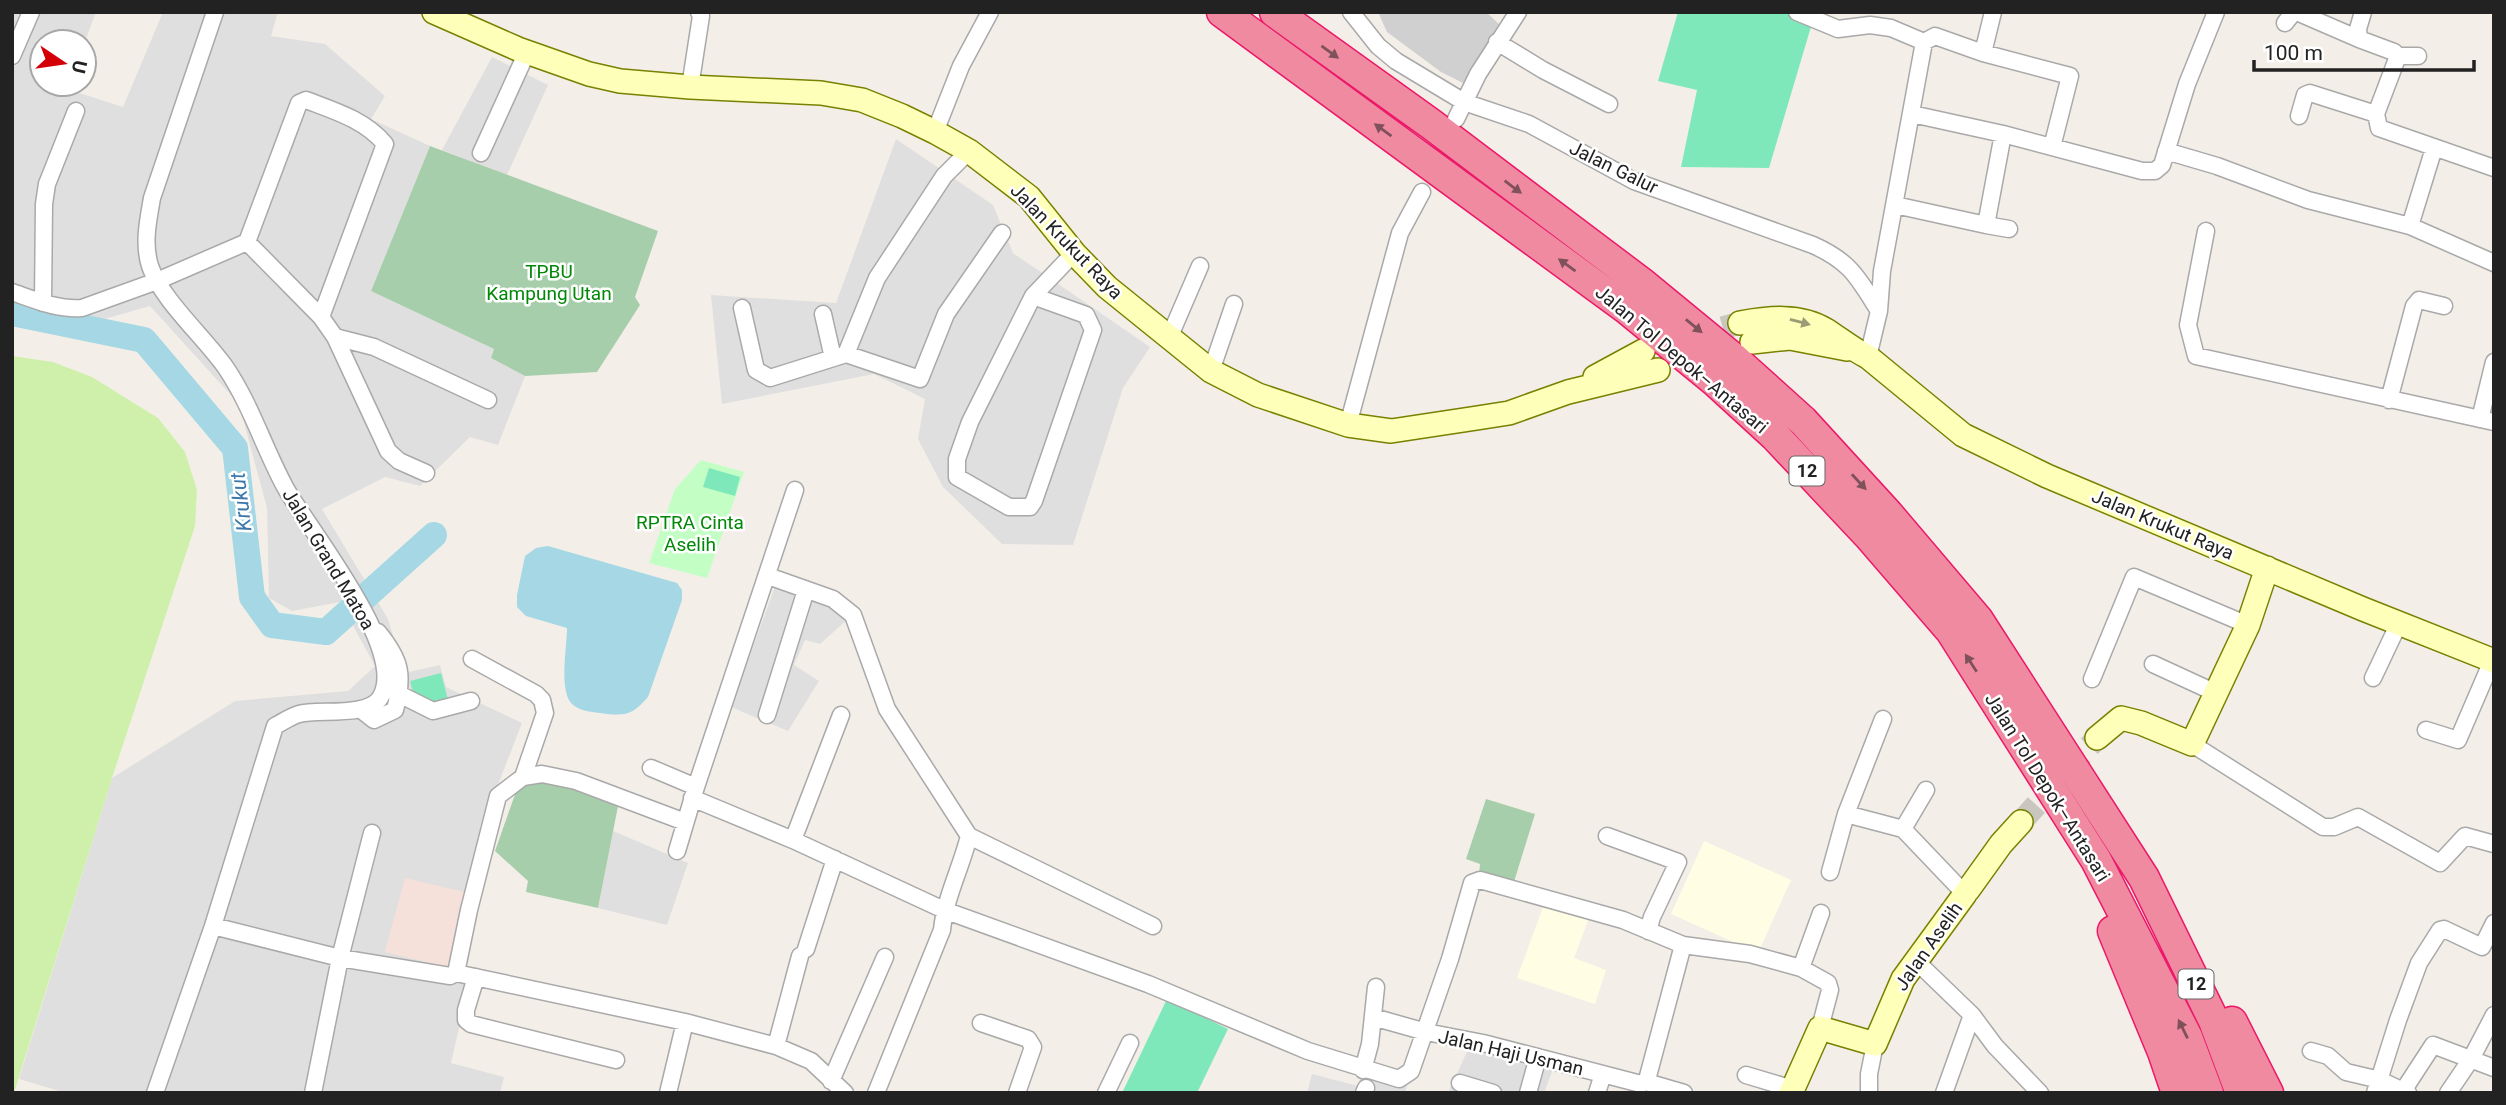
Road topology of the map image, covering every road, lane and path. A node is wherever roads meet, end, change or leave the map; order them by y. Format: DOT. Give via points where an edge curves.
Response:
graph roads {
  1 [pos="31,12"];
  2 [pos="215,12"];
  3 [pos="434,12"];
  4 [pos="699,12"];
  5 [pos="990,12"];
  6 [pos="1222,12"];
  7 [pos="1275,12"];
  8 [pos="1351,12"];
  9 [pos="1518,12"];
  10 [pos="1797,12"];
  11 [pos="1993,12"];
  12 [pos="2216,12"];
  13 [pos="2363,12"];
  14 [pos="1894,20"];
  15 [pos="2285,23"];
  16 [pos="2359,39"];
  17 [pos="1497,42"];
  18 [pos="1924,42"];
  19 [pos="527,52"];
  20 [pos="1983,53"];
  21 [pos="12,56"];
  22 [pos="2398,56"];
  23 [pos="2418,57"];
  24 [pos="690,87"];
  25 [pos="1464,102"];
  26 [pos="1609,104"];
  27 [pos="76,111"];
  28 [pos="1912,114"];
  29 [pos="2376,114"];
  30 [pos="2299,117"];
  31 [pos="1456,119"];
  32 [pos="936,132"];
  33 [pos="2003,134"];
  34 [pos="2052,147"];
  35 [pos="2434,148"];
  36 [pos="969,151"];
  37 [pos="2166,151"];
  38 [pos="481,153"];
  39 [pos="2494,168"];
  40 [pos="1422,192"];
  41 [pos="1895,205"];
  42 [pos="1986,225"];
  43 [pos="2410,226"];
  44 [pos="2009,229"];
  45 [pos="2206,231"];
  46 [pos="1002,233"];
  47 [pos="247,242"];
  48 [pos="1074,253"];
  49 [pos="2494,263"];
  50 [pos="1200,266"];
  51 [pos="157,281"];
  52 [pos="12,292"];
  53 [pos="1032,296"];
  54 [pos="43,303"];
  55 [pos="1234,304"];
  56 [pos="2444,306"];
  57 [pos="742,308"];
  58 [pos="1879,311"];
  59 [pos="823,314"];
  60 [pos="321,317"];
  61 [pos="1740,323"];
  62 [pos="335,337"];
  63 [pos="1169,338"];
  64 [pos="1752,342"];
  65 [pos="1643,351"];
  66 [pos="1861,354"];
  67 [pos="840,356"];
  68 [pos="2494,362"];
  69 [pos="1658,370"];
  70 [pos="1211,371"];
  71 [pos="1568,392"];
  72 [pos="488,400"];
  73 [pos="2389,400"];
  74 [pos="2487,421"];
  75 [pos="1348,425"];
  76 [pos="426,473"];
  77 [pos="795,491"];
  78 [pos="2267,568"];
  79 [pos="768,576"];
  80 [pos="806,590"];
  81 [pos="2399,623"];
  82 [pos="371,624"];
  83 [pos="2248,625"];
  84 [pos="472,659"];
  85 [pos="2493,661"];
  86 [pos="2152,664"];
  87 [pos="2373,678"];
  88 [pos="2092,679"];
  89 [pos="2216,692"];
  90 [pos="399,694"];
  91 [pos="471,701"];
  92 [pos="360,709"];
  93 [pos="767,715"];
  94 [pos="841,715"];
  95 [pos="1883,719"];
  96 [pos="2426,730"];
  97 [pos="2097,738"];
  98 [pos="2192,744"];
  99 [pos="651,768"];
  100 [pos="523,777"];
  101 [pos="1926,790"];
  102 [pos="694,793"];
  103 [pos="1846,814"];
  104 [pos="2021,821"];
  105 [pos="685,822"];
  106 [pos="1903,829"];
  107 [pos="372,833"];
  108 [pos="969,836"];
  109 [pos="1607,836"];
  110 [pos="793,840"];
  111 [pos="2494,844"];
  112 [pos="677,851"];
  113 [pos="835,859"];
  114 [pos="2096,860"];
  115 [pos="1829,872"];
  116 [pos="2144,878"];
  117 [pos="1966,892"];
  118 [pos="944,910"];
  119 [pos="1821,913"];
  120 [pos="2494,923"];
  121 [pos="212,926"];
  122 [pos="1153,926"];
  123 [pos="1648,931"];
  124 [pos="1683,945"];
  125 [pos="885,957"];
  126 [pos="340,958"];
  127 [pos="1915,960"];
  128 [pos="1801,968"];
  129 [pos="456,974"];
  130 [pos="476,977"];
  131 [pos="1376,987"];
  132 [pos="1972,1015"];
  133 [pos="2494,1015"];
  134 [pos="1373,1017"];
  135 [pos="685,1022"];
  136 [pos="981,1023"];
  137 [pos="1820,1028"];
  138 [pos="1426,1032"];
  139 [pos="1130,1043"];
  140 [pos="1875,1044"];
  141 [pos="776,1046"];
  142 [pos="2311,1051"];
  143 [pos="1538,1057"];
  144 [pos="2471,1059"];
  145 [pos="616,1060"];
  146 [pos="2494,1068"];
  147 [pos="1603,1074"];
  148 [pos="1746,1074"];
  149 [pos="1366,1080"];
  150 [pos="831,1081"];
  151 [pos="1646,1081"];
  152 [pos="1460,1083"];
  153 [pos="2378,1086"];
  154 [pos="1792,1091"];
  155 [pos="2405,1092"];
  156 [pos="155,1093"];
  157 [pos="313,1093"];
  158 [pos="668,1093"];
  159 [pos="845,1093"];
  160 [pos="876,1093"];
  161 [pos="1017,1093"];
  162 [pos="1106,1093"];
  163 [pos="1493,1093"];
  164 [pos="1528,1093"];
  165 [pos="1597,1093"];
  166 [pos="1684,1093"];
  167 [pos="1869,1093"];
  168 [pos="1944,1093"];
  169 [pos="2040,1093"];
  170 [pos="2177,1093"];
  171 [pos="2208,1093"];
  172 [pos="2241,1093"];
  173 [pos="2268,1093"];
  174 [pos="2448,1093"];
  1 -- 21 [label="street"];
  2 -- 51 [label="street, Jalan Grand Matoa" via="152,198 146,253"];
  3 -- 19 [label="street, Jalan Krukut Raya"];
  4 -- 24 [label="street"];
  5 -- 32 [label="street" via="961,66"];
  114 -- 6 [label="highway, Jalan Tol Depok–Antasari / 12, one-way" via="1951,631 1775,436 1627,309"];
  7 -- 116 [label="highway, Jalan Tol Depok–Antasari / 12, one-way" via="1643,284 1803,421 1978,620"];
  8 -- 25 [label="street, Jalan Galur" via="1396,61"];
  9 -- 17 [label="street"];
  10 -- 14 [label="street" via="1838,29"];
  11 -- 20 [label="street"];
  12 -- 37 [label="street"];
  13 -- 16 [label="street"];
  14 -- 18 [label="street"];
  15 -- 16 [label="street" via="2299,13"];
  16 -- 22 [label="street"];
  17 -- 25 [label="street"];
  17 -- 26 [label="street"];
  18 -- 20 [label="street" via="1935,36"];
  18 -- 28 [label="street"];
  19 -- 24 [label="street, Jalan Krukut Raya" via="620,81"];
  19 -- 38 [label="street"];
  20 -- 34 [label="street" via="2070,76"];
  22 -- 23 [label="street"];
  22 -- 29 [label="street"];
  24 -- 32 [label="street, Jalan Krukut Raya" via="821,93 862,100"];
  25 -- 31 [label="street"];
  25 -- 58 [label="street, Jalan Galur" via="1529,124 1634,181 1836,255 1854,271"];
  27 -- 54 [label="street" via="47,184"];
  28 -- 33 [label="street"];
  28 -- 41 [label="street"];
  29 -- 30 [label="street" via="2311,93 2305,95"];
  29 -- 35 [label="street" via="2379,128"];
  32 -- 36 [label="street, Jalan Krukut Raya"];
  33 -- 34 [label="street"];
  33 -- 42 [label="street"];
  34 -- 37 [label="street" via="2149,172 2159,169"];
  35 -- 39 [label="street"];
  35 -- 43 [label="street"];
  36 -- 48 [label="street, Jalan Krukut Raya" via="1029,197"];
  36 -- 67 [label="street" via="944,176 877,278"];
  37 -- 43 [label="street" via="2308,200"];
  40 -- 75 [label="street" via="1400,233"];
  41 -- 42 [label="street"];
  41 -- 58 [label="street"];
  42 -- 44 [label="street"];
  43 -- 49 [label="street"];
  45 -- 73 [label="street" via="2188,325 2196,356"];
  46 -- 67 [label="street" via="946,314 920,379"];
  47 -- 51 [label="street"];
  47 -- 60 [label="street"];
  47 -- 60 [label="street" via="299,103 306,100 373,130 385,144"];
  48 -- 53 [label="street"];
  48 -- 63 [label="street, Jalan Krukut Raya"];
  50 -- 63 [label="street"];
  51 -- 54 [label="street" via="82,308"];
  51 -- 82 [label="street, Jalan Grand Matoa" via="238,386 286,490"];
  52 -- 54 [label="street"];
  53 -- 53 [label="street" via="970,422 957,459 957,477 1009,507 1030,507 1034,501 1093,330 1086,315"];
  55 -- 70 [label="street"];
  56 -- 73 [label="street" via="2419,300 2414,306"];
  57 -- 67 [label="street" via="757,370 771,378"];
  58 -- 66 [label="street"];
  59 -- 67 [label="street"];
  60 -- 62 [label="street"];
  61 -- 66 [label="street, Jalan Krukut Raya, one-way" via="1792,319 1824,328"];
  62 -- 72 [label="street" via="374,347"];
  62 -- 76 [label="street" via="388,451"];
  63 -- 70 [label="street, Jalan Krukut Raya"];
  64 -- 66 [label="street, Jalan Krukut Raya" via="1790,338"];
  65 -- 71 [label="street, Jalan Krukut Raya"];
  66 -- 78 [label="street, Jalan Krukut Raya" via="1963,435 2047,476"];
  68 -- 74 [label="street"];
  69 -- 71 [label="street, Jalan Krukut Raya"];
  70 -- 75 [label="street, Jalan Krukut Raya" via="1258,395"];
  71 -- 75 [label="street, Jalan Krukut Raya" via="1509,413 1391,431"];
  73 -- 74 [label="street"];
  77 -- 79 [label="street"];
  78 -- 81 [label="street, Jalan Krukut Raya"];
  78 -- 83 [label="street"];
  79 -- 80 [label="street"];
  79 -- 102 [label="street"];
  80 -- 93 [label="street"];
  80 -- 108 [label="street" via="833,599 852,615 887,709"];
  81 -- 85 [label="street, Jalan Krukut Raya"];
  81 -- 87 [label="street"];
  82 -- 90 [label="street" via="393,650 402,684"];
  82 -- 92 [label="street, Jalan Grand Matoa" via="385,666 386,687 379,701"];
  83 -- 88 [label="street" via="2134,578"];
  83 -- 89 [label="street"];
  84 -- 100 [label="street" via="542,700 545,713"];
  85 -- 96 [label="street" via="2458,740"];
  86 -- 89 [label="street"];
  89 -- 98 [label="street"];
  90 -- 91 [label="street" via="433,711"];
  90 -- 92 [label="street" via="395,710 374,720"];
  92 -- 121 [label="street" via="298,714 275,726"];
  94 -- 110 [label="street"];
  95 -- 103 [label="street"];
  97 -- 98 [label="street" via="2121,718"];
  98 -- 111 [label="street" via="2323,827 2358,817 2440,863 2465,836"];
  99 -- 102 [label="street"];
  100 -- 105 [label="street" via="542,774 576,781"];
  100 -- 129 [label="street" via="498,796"];
  101 -- 106 [label="street"];
  102 -- 105 [label="street"];
  102 -- 110 [label="street"];
  103 -- 106 [label="street"];
  103 -- 115 [label="street"];
  104 -- 117 [label="street, Jalan Aselih"];
  105 -- 112 [label="street"];
  106 -- 117 [label="street"];
  107 -- 126 [label="street"];
  108 -- 118 [label="street"];
  108 -- 122 [label="street"];
  109 -- 123 [label="street" via="1678,862"];
  110 -- 113 [label="street"];
  113 -- 118 [label="street"];
  113 -- 141 [label="street"];
  114 -- 170 [label="highway" via="2108,919"];
  171 -- 114 [label="highway, Jalan Tol Depok–Antasari / 12, one-way" via="2187,1037"];
  116 -- 172 [label="highway, Jalan Tol Depok–Antasari / 12" via="2214,1021"];
  116 -- 173 [label="highway" via="2210,979"];
  117 -- 127 [label="street, Jalan Aselih"];
  118 -- 149 [label="street" via="1148,984"];
  118 -- 160 [label="street" via="942,930"];
  119 -- 128 [label="street"];
  120 -- 153 [label="street" via="2482,947 2441,930 2419,963"];
  121 -- 126 [label="street"];
  121 -- 156 [label="street"];
  123 -- 124 [label="street"];
  123 -- 138 [label="street" via="1519,890 1474,881"];
  124 -- 128 [label="street" via="1750,954"];
  124 -- 151 [label="street"];
  125 -- 150 [label="street"];
  126 -- 129 [label="street"];
  126 -- 157 [label="street"];
  127 -- 132 [label="street"];
  127 -- 140 [label="street, Jalan Aselih"];
  128 -- 137 [label="street" via="1829,983"];
  129 -- 130 [label="street"];
  130 -- 135 [label="street"];
  130 -- 145 [label="street" via="466,1010 471,1024"];
  131 -- 134 [label="street"];
  132 -- 168 [label="street"];
  132 -- 169 [label="street"];
  133 -- 144 [label="street"];
  134 -- 138 [label="street, Jalan Haji Usman"];
  134 -- 149 [label="street"];
  135 -- 141 [label="street"];
  135 -- 158 [label="street"];
  136 -- 161 [label="street" via="1028,1040 1033,1047"];
  137 -- 140 [label="street"];
  137 -- 154 [label="street"];
  138 -- 143 [label="street, Jalan Haji Usman"];
  138 -- 149 [label="street" via="1411,1071 1399,1079"];
  139 -- 162 [label="street"];
  140 -- 167 [label="street"];
  141 -- 150 [label="street" via="811,1061"];
  142 -- 153 [label="street"];
  143 -- 147 [label="street, Jalan Haji Usman"];
  143 -- 164 [label="street"];
  144 -- 146 [label="street"];
  144 -- 155 [label="street" via="2433,1045"];
  144 -- 174 [label="street"];
  147 -- 151 [label="street, Jalan Haji Usman" via="1641,1084"];
  147 -- 165 [label="street"];
  148 -- 154 [label="street"];
  150 -- 159 [label="street"];
  151 -- 166 [label="street, Jalan Haji Usman"];
  152 -- 163 [label="street"];
  153 -- 155 [label="street"];
}
